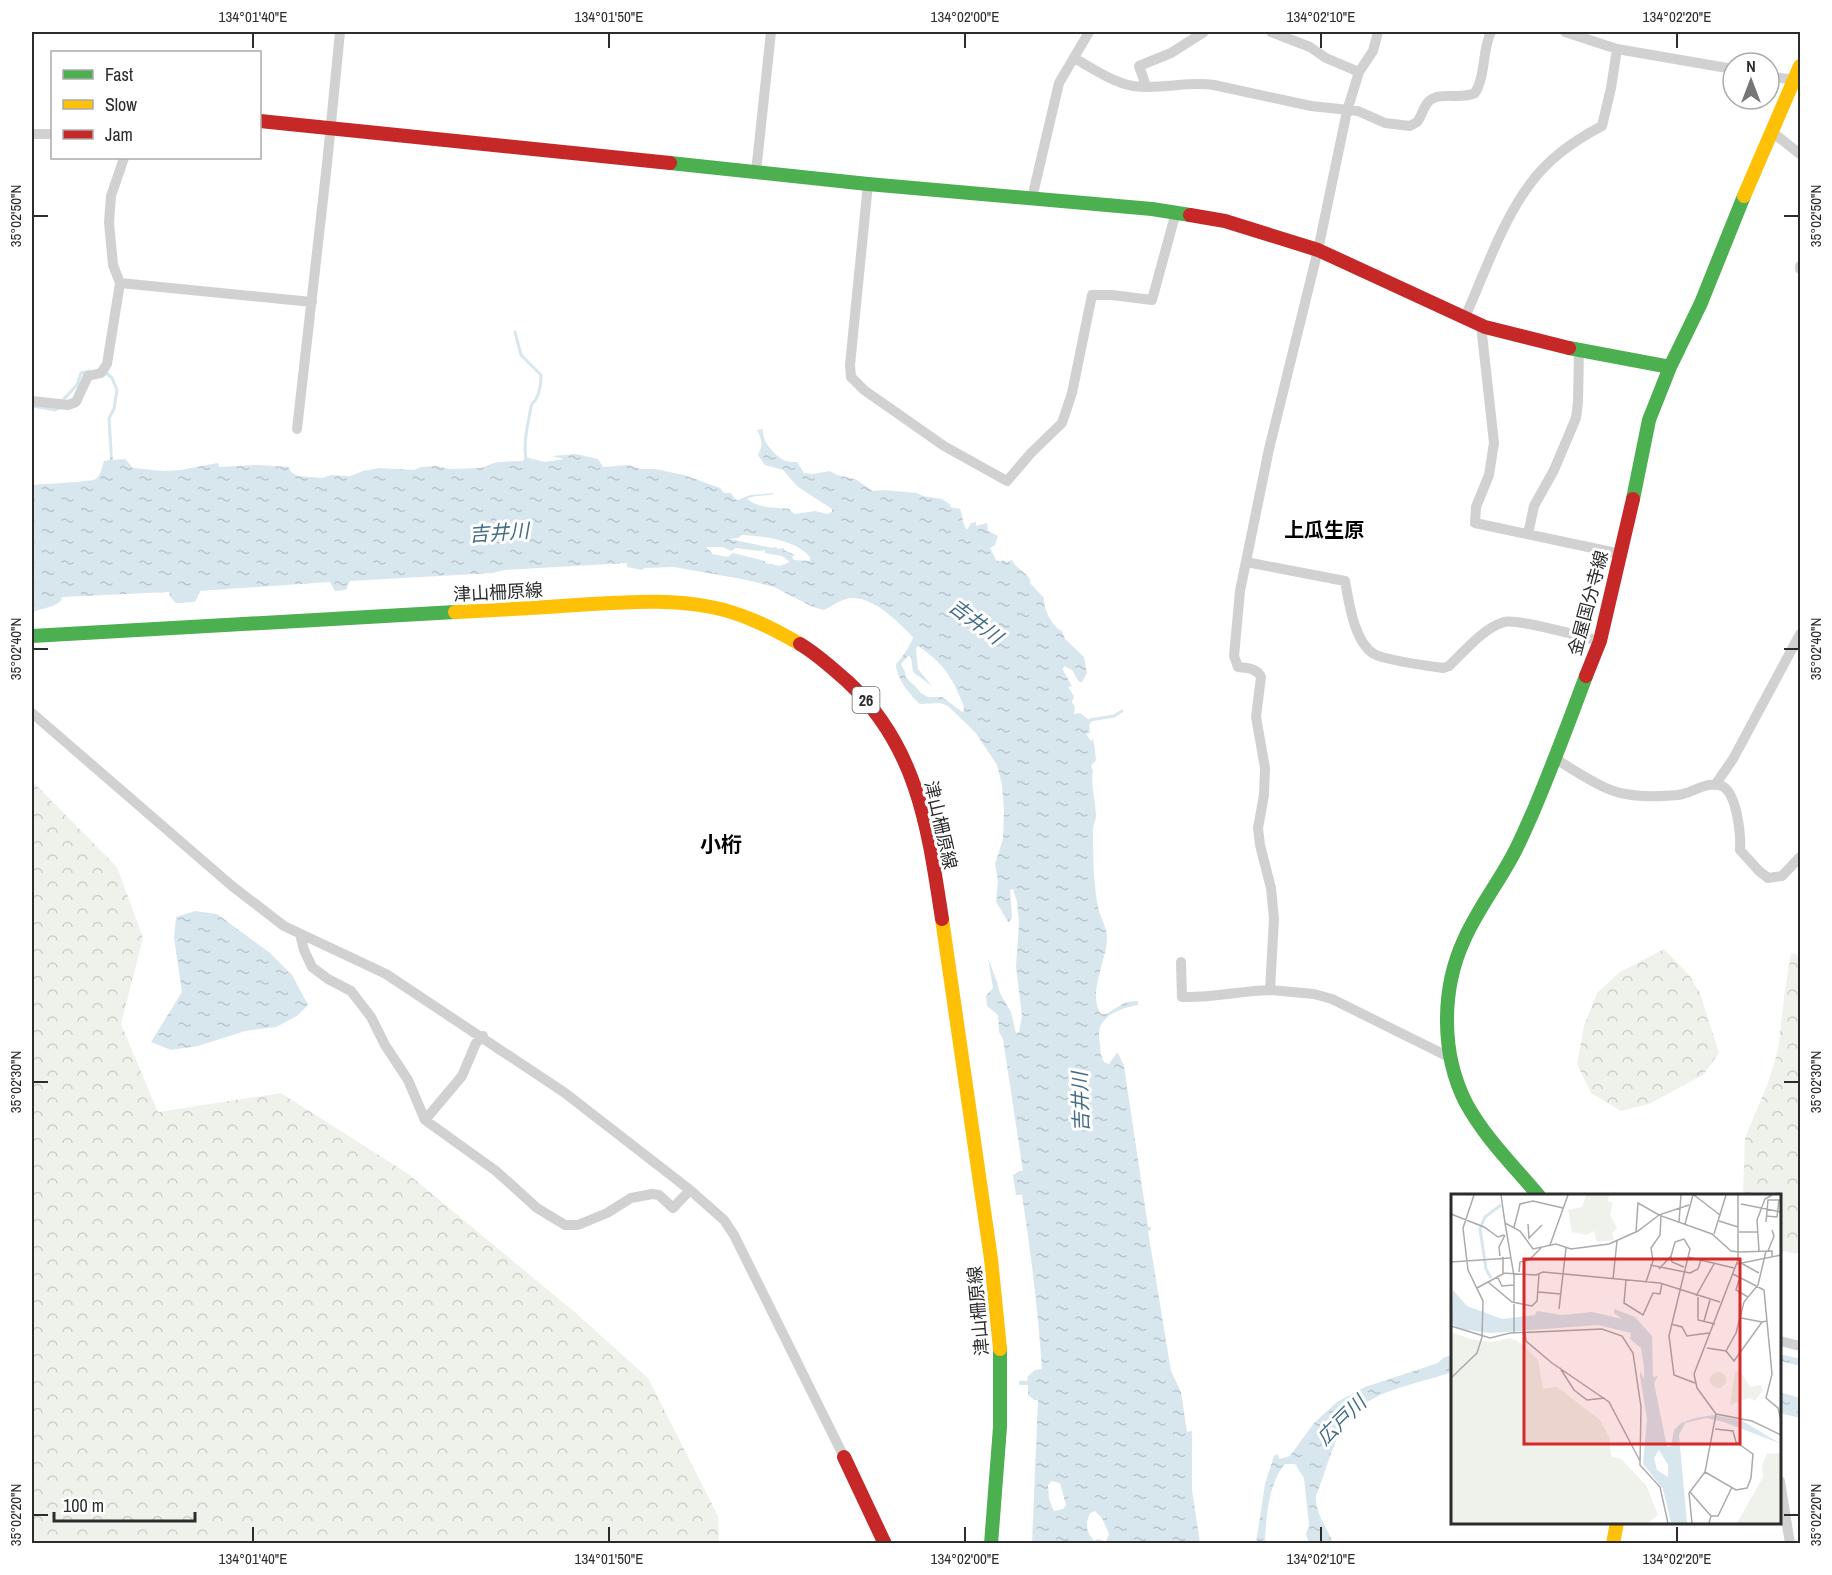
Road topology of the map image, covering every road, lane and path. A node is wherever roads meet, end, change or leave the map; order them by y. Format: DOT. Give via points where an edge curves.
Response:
graph roads {
  1 [pos="340,32"];
  2 [pos="771,32"];
  3 [pos="1089,32"];
  4 [pos="1204,32"];
  5 [pos="1271,32"];
  6 [pos="1378,32"];
  7 [pos="1491,32"];
  8 [pos="1565,32"];
  9 [pos="1617,49"];
  10 [pos="1074,58"];
  11 [pos="1800,66"];
  12 [pos="1721,67"];
  13 [pos="1359,72"];
  14 [pos="1781,78"];
  15 [pos="1794,80"];
  16 [pos="1146,86"];
  17 [pos="1347,111"];
  18 [pos="261,121"];
  19 [pos="331,128"];
  20 [pos="1772,132"];
  21 [pos="32,134"];
  22 [pos="51,134"];
  23 [pos="1800,154"];
  24 [pos="123,159"];
  25 [pos="756,172"];
  26 [pos="868,184"];
  27 [pos="1032,198"];
  28 [pos="1176,212"];
  29 [pos="1318,250"];
  30 [pos="120,283"];
  31 [pos="312,302"];
  32 [pos="1465,317"];
  33 [pos="1481,325"];
  34 [pos="1579,350"];
  35 [pos="1670,367"];
  36 [pos="32,401"];
  37 [pos="297,429"];
  38 [pos="1528,534"];
  39 [pos="1621,554"];
  40 [pos="1246,562"];
  41 [pos="1800,634"];
  42 [pos="32,636"];
  43 [pos="1600,641"];
  44 [pos="32,713"];
  45 [pos="1554,758"];
  46 [pos="1715,784"];
  47 [pos="1800,857"];
  48 [pos="300,934"];
  49 [pos="1181,962"];
  50 [pos="1270,990"];
  51 [pos="483,1036"];
  52 [pos="1451,1058"];
  53 [pos="425,1120"];
  54 [pos="690,1190"];
  55 [pos="1537,1194"];
  56 [pos="1781,1342"];
  57 [pos="1800,1347"];
  58 [pos="844,1457"];
  59 [pos="1781,1492"];
  60 [pos="1617,1524"];
  61 [pos="885,1544"];
  62 [pos="992,1544"];
  63 [pos="1613,1544"];
  64 [pos="1790,1544"];
  1 -- 19 [label="street"];
  2 -- 25 [label="street"];
  3 -- 10 [label="street"];
  4 -- 16 [label="street" via="1171,53 1139,66"];
  5 -- 13 [label="street"];
  6 -- 13 [label="street" via="1373,51"];
  7 -- 17 [label="street" via="1478,89 1473,94 1434,97 1410,126"];
  8 -- 9 [label="street"];
  9 -- 12 [label="street"];
  9 -- 32 [label="street" via="1602,126 1571,145 1531,183 1507,223"];
  10 -- 16 [label="street" via="1120,82"];
  10 -- 27 [label="street" via="1059,82"];
  11 -- 15 [label="main road, 金屋国分寺線"];
  13 -- 17 [label="street"];
  14 -- 15 [label="street"];
  15 -- 20 [label="main road, 金屋国分寺線"];
  16 -- 17 [label="street" via="1201,83"];
  17 -- 29 [label="street"];
  18 -- 19 [label="main road"];
  19 -- 25 [label="main road"];
  19 -- 31 [label="street"];
  20 -- 23 [label="street"];
  20 -- 35 [label="main road, 金屋国分寺線"];
  21 -- 22 [label="street"];
  24 -- 30 [label="street" via="111,196 109,222 113,265"];
  25 -- 26 [label="main road"];
  26 -- 27 [label="main road"];
  26 -- 28 [label="street" via="851,377 944,446 1007,481 1062,423 1092,295 1152,300"];
  27 -- 28 [label="main road"];
  28 -- 29 [label="main road" via="1225,221"];
  29 -- 32 [label="main road"];
  29 -- 40 [label="street"];
  30 -- 31 [label="street"];
  30 -- 36 [label="street" via="102,374 88,376 76,402 68,405"];
  31 -- 37 [label="street"];
  32 -- 33 [label="main road"];
  33 -- 34 [label="main road"];
  33 -- 38 [label="street" via="1494,443 1475,523"];
  34 -- 35 [label="main road"];
  34 -- 38 [label="street" via="1576,418 1534,506"];
  35 -- 39 [label="main road, 金屋国分寺線" via="1649,420"];
  38 -- 39 [label="street"];
  39 -- 43 [label="main road, 金屋国分寺線"];
  40 -- 43 [label="street" via="1346,581 1356,627 1375,655 1443,668 1473,642 1507,621"];
  40 -- 50 [label="street" via="1234,656 1238,667 1255,670 1261,677 1256,717 1265,768 1258,828 1275,919"];
  41 -- 46 [label="street" via="1733,759"];
  42 -- 62 [label="main road, 津山柵原線 / 26" via="682,602 730,612 768,627 812,651 849,683 895,741 911,773 927,826 997,1310 1001,1389"];
  43 -- 45 [label="main road, 金屋国分寺線"];
  44 -- 48 [label="street" via="232,886"];
  45 -- 46 [label="street" via="1607,789 1630,795 1681,795"];
  45 -- 52 [label="main road, 金屋国分寺線" via="1526,830 1455,959 1447,999"];
  46 -- 47 [label="street" via="1731,795 1741,837 1740,850 1759,871 1768,878 1782,876"];
  48 -- 51 [label="street" via="386,974"];
  48 -- 53 [label="street" via="312,967 351,991 371,1017 408,1080"];
  49 -- 50 [label="street" via="1182,997"];
  50 -- 52 [label="street" via="1332,999"];
  51 -- 53 [label="street" via="462,1076"];
  51 -- 54 [label="street" via="565,1093"];
  52 -- 55 [label="main road, 金屋国分寺線" via="1467,1104 1489,1138"];
  53 -- 54 [label="street" via="496,1171 537,1208 565,1225 578,1226 631,1198 652,1194 659,1195 673,1208"];
  54 -- 58 [label="street" via="724,1220 734,1235"];
  56 -- 57 [label="street"];
  58 -- 61 [label="main road"];
  59 -- 64 [label="street"];
  60 -- 63 [label="main road"];
}
